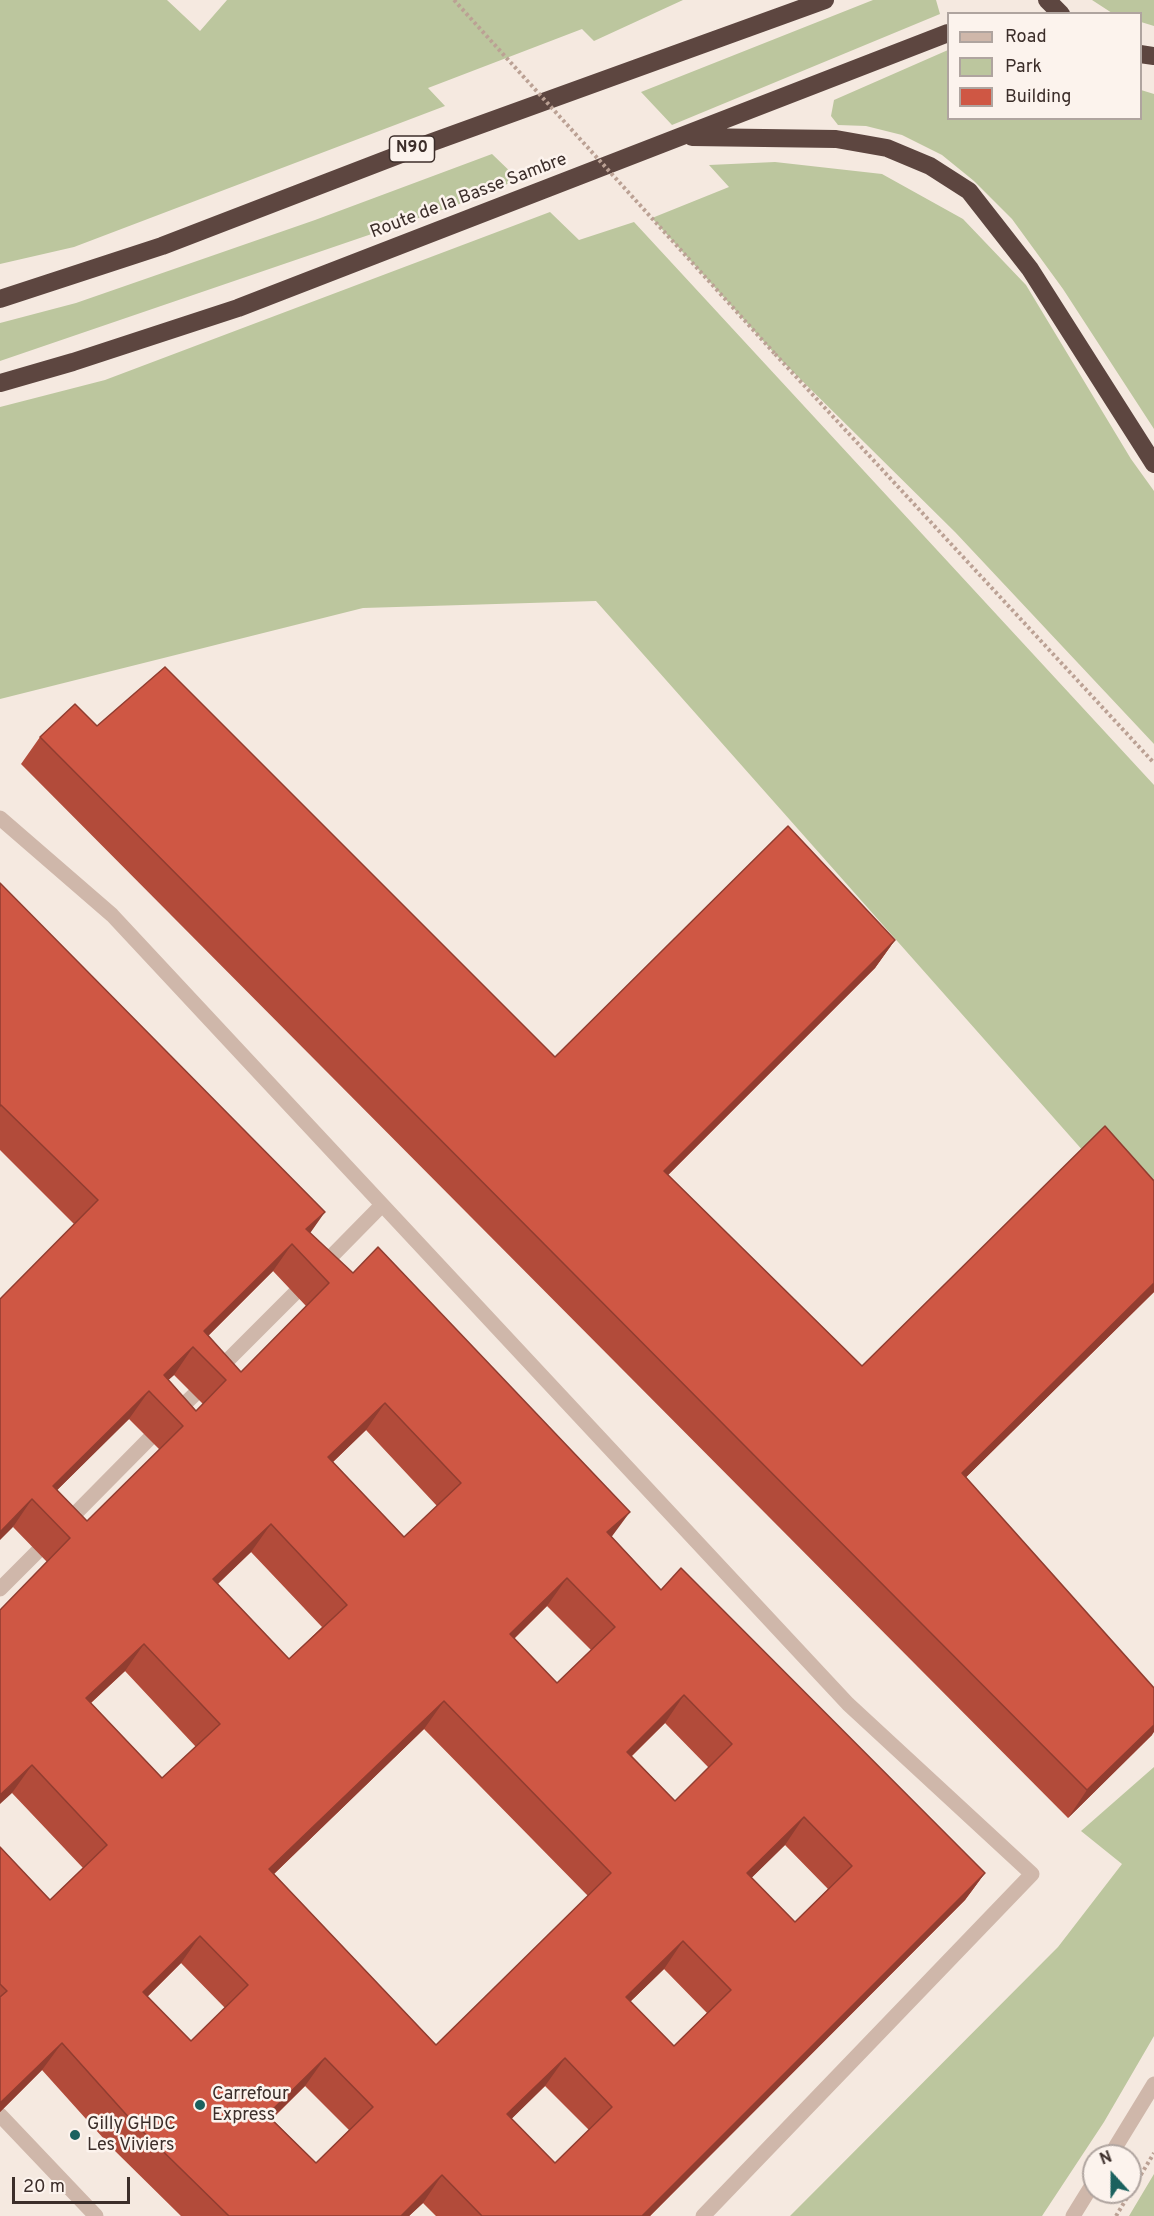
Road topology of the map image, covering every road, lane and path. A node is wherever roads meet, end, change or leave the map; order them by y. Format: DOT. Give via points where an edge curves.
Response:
graph roads {
  1 [pos="454,0"];
  2 [pos="791,0"];
  3 [pos="825,0"];
  4 [pos="1047,0"];
  5 [pos="1059,12"];
  6 [pos="770,20"];
  7 [pos="947,33"];
  8 [pos="681,137"];
  9 [pos="0,298"];
  10 [pos="0,383"];
  11 [pos="1154,464"];
  12 [pos="1154,762"];
  13 [pos="0,818"];
  14 [pos="381,1206"];
  15 [pos="310,1278"];
  16 [pos="294,1294"];
  17 [pos="206,1382"];
  18 [pos="194,1395"];
  19 [pos="164,1424"];
  20 [pos="149,1439"];
  21 [pos="54,1535"];
  22 [pos="38,1552"];
  23 [pos="0,1589"];
  24 [pos="1154,2084"];
  25 [pos="0,2115"];
  26 [pos="1117,2144"];
  27 [pos="1154,2153"];
  28 [pos="1082,2201"];
  29 [pos="96,2216"];
  30 [pos="703,2216"];
  31 [pos="1073,2216"];
  32 [pos="1116,2216"];
  1 -- 12 [label="path, bridge" via="944,539"];
  2 -- 6 [label="highway"];
  3 -- 6 [label="highway, N90"];
  4 -- 5 [label="highway"];
  6 -- 9 [label="highway, N90" via="426,144 162,246"];
  7 -- 8 [label="highway, Route de la Basse Sambre"];
  8 -- 10 [label="highway, Route de la Basse Sambre" via="238,308"];
  8 -- 11 [label="highway" via="836,139 876,147 930,166 969,192 1030,269"];
  13 -- 14 [label="street" via="112,915"];
  14 -- 15 [label="street"];
  14 -- 30 [label="street" via="848,1704 1032,1874"];
  16 -- 17 [label="street"];
  18 -- 19 [label="street"];
  20 -- 21 [label="street"];
  22 -- 23 [label="street"];
  24 -- 26 [label="street"];
  25 -- 29 [label="street"];
  27 -- 32 [label="path"];
  28 -- 31 [label="street"];
}
